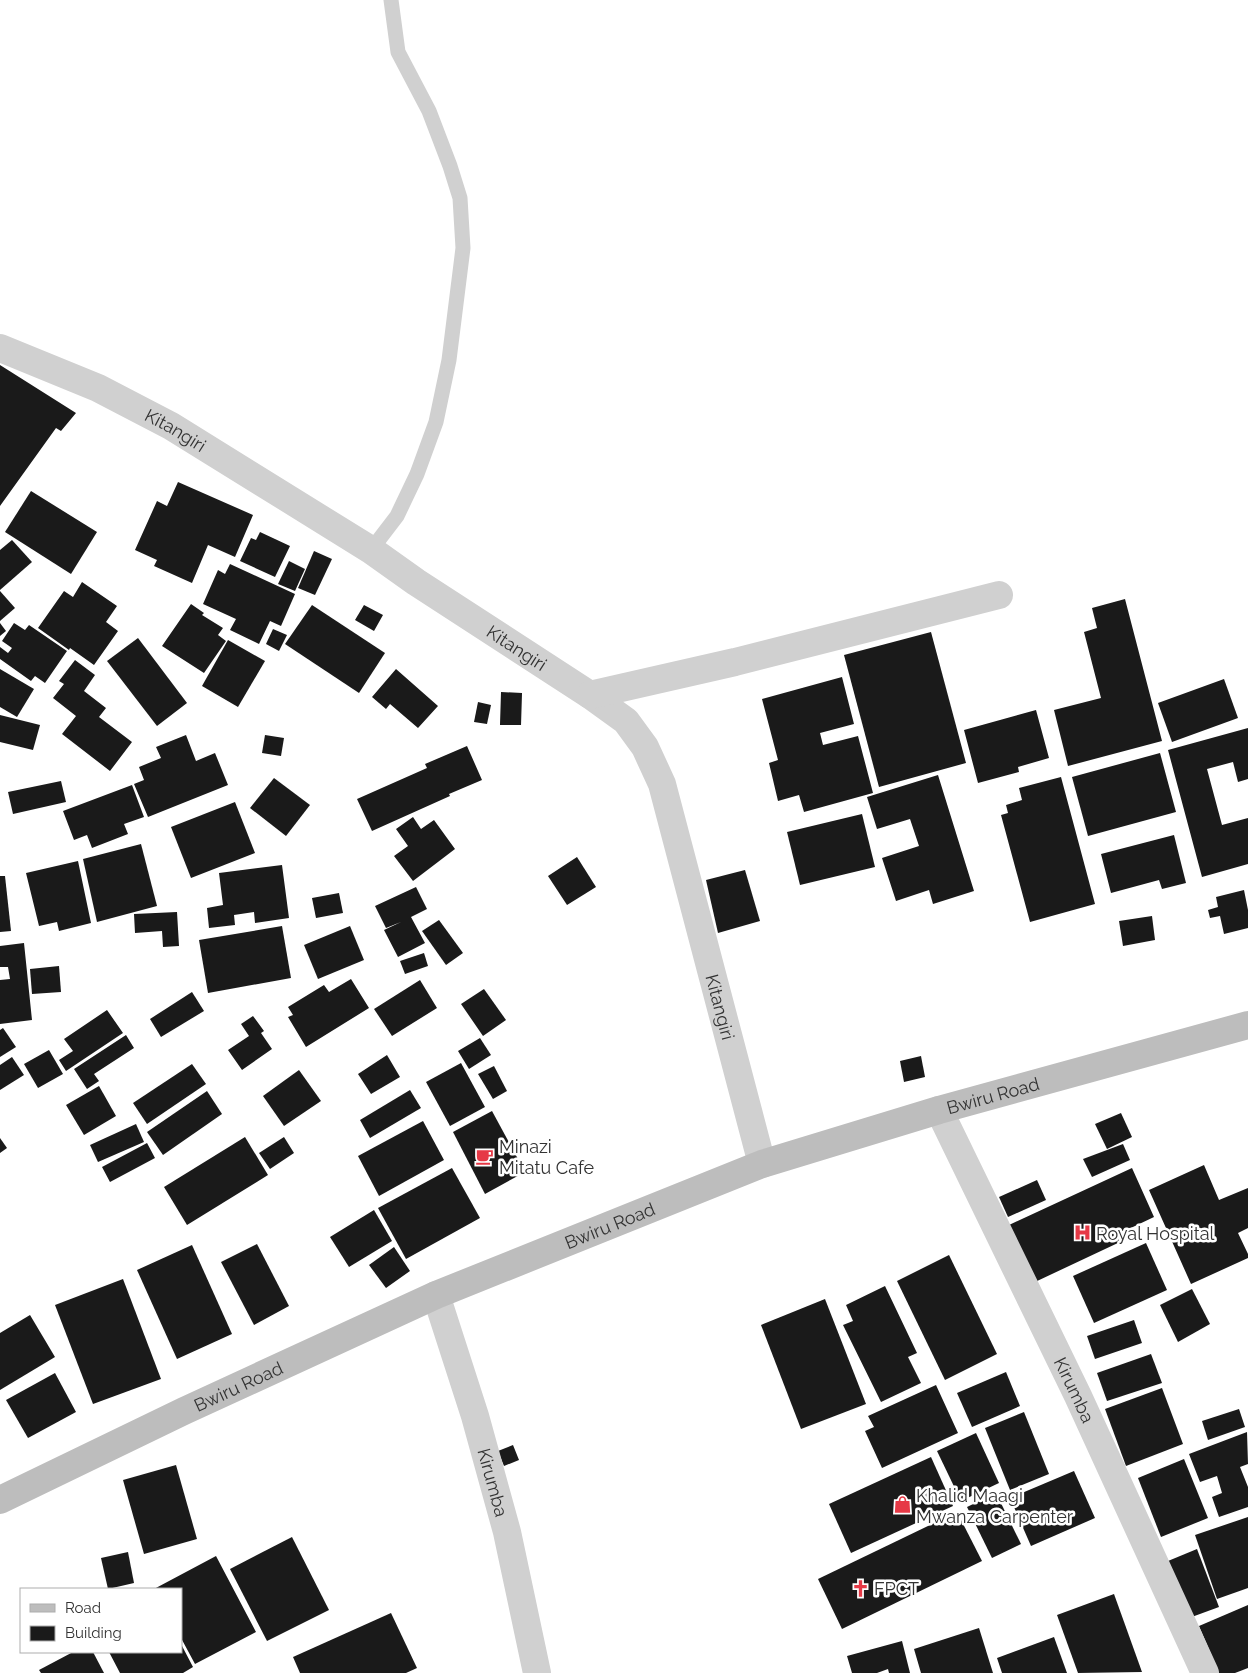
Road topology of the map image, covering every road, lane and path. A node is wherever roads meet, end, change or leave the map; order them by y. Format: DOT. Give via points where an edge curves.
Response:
graph roads {
  1 [pos="392,0"];
  2 [pos="0,348"];
  3 [pos="371,550"];
  4 [pos="999,595"];
  5 [pos="590,695"];
  6 [pos="1248,1025"];
  7 [pos="939,1110"];
  8 [pos="762,1164"];
  9 [pos="436,1295"];
  10 [pos="0,1500"];
  11 [pos="537,1673"];
  12 [pos="1205,1673"];
  1 -- 3 [label="lane" via="398,52 429,111 458,190 463,248 449,360 436,422 418,474 397,516"];
  2 -- 3 [label="street, Kitangiri" via="98,388 171,426"];
  3 -- 5 [label="street, Kitangiri"];
  4 -- 5 [label="street"];
  5 -- 8 [label="street, Kitangiri" via="626,721 645,747 662,784"];
  6 -- 7 [label="main road, Bwiru Road"];
  7 -- 8 [label="main road, Bwiru Road"];
  7 -- 12 [label="street, Kirumba" via="1078,1396"];
  8 -- 9 [label="main road, Bwiru Road"];
  9 -- 10 [label="main road, Bwiru Road"];
  9 -- 11 [label="street, Kirumba" via="502,1514"];
}
